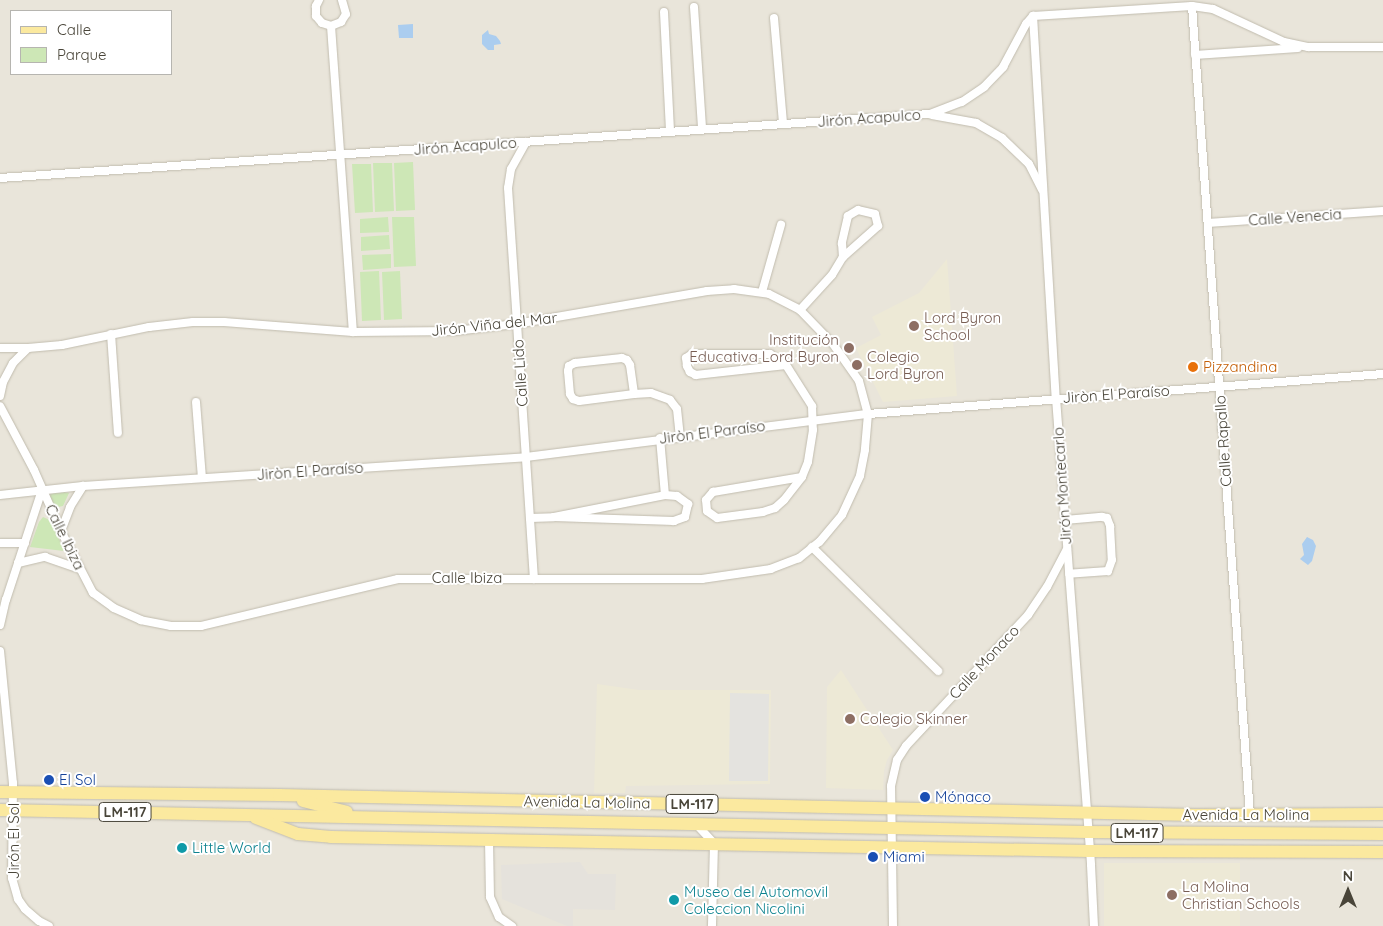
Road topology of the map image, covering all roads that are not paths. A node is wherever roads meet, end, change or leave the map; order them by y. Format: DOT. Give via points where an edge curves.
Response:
graph roads {
  1 [pos="320,0"];
  2 [pos="342,0"];
  3 [pos="1192,6"];
  4 [pos="694,7"];
  5 [pos="664,12"];
  6 [pos="1033,16"];
  7 [pos="774,18"];
  8 [pos="332,26"];
  9 [pos="1308,47"];
  10 [pos="1383,47"];
  11 [pos="1195,55"];
  12 [pos="930,114"];
  13 [pos="783,124"];
  14 [pos="702,129"];
  15 [pos="670,132"];
  16 [pos="526,142"];
  17 [pos="340,154"];
  18 [pos="0,178"];
  19 [pos="1044,193"];
  20 [pos="1383,211"];
  21 [pos="1208,224"];
  22 [pos="781,225"];
  23 [pos="843,257"];
  24 [pos="762,292"];
  25 [pos="800,310"];
  26 [pos="516,324"];
  27 [pos="353,332"];
  28 [pos="112,334"];
  29 [pos="0,348"];
  30 [pos="28,348"];
  31 [pos="786,365"];
  32 [pos="1383,374"];
  33 [pos="1219,386"];
  34 [pos="634,394"];
  35 [pos="0,396"];
  36 [pos="1056,398"];
  37 [pos="196,402"];
  38 [pos="0,406"];
  39 [pos="868,414"];
  40 [pos="813,420"];
  41 [pos="118,433"];
  42 [pos="680,436"];
  43 [pos="660,438"];
  44 [pos="526,456"];
  45 [pos="802,477"];
  46 [pos="202,478"];
  47 [pos="82,486"];
  48 [pos="42,490"];
  49 [pos="0,495"];
  50 [pos="665,495"];
  51 [pos="554,517"];
  52 [pos="530,518"];
  53 [pos="1065,520"];
  54 [pos="61,531"];
  55 [pos="0,543"];
  56 [pos="25,543"];
  57 [pos="812,548"];
  58 [pos="1067,549"];
  59 [pos="18,563"];
  60 [pos="80,569"];
  61 [pos="1069,574"];
  62 [pos="534,578"];
  63 [pos="1,612"];
  64 [pos="0,625"];
  65 [pos="0,651"];
  66 [pos="938,671"];
  67 [pos="1,675"];
  68 [pos="0,792"];
  69 [pos="14,792"];
  70 [pos="279,795"];
  71 [pos="891,808"];
  72 [pos="0,810"];
  73 [pos="14,810"];
  74 [pos="1086,813"];
  75 [pos="1383,814"];
  76 [pos="250,815"];
  77 [pos="1250,816"];
  78 [pos="369,817"];
  79 [pos="696,824"];
  80 [pos="892,828"];
  81 [pos="1087,832"];
  82 [pos="1383,834"];
  83 [pos="489,840"];
  84 [pos="714,843"];
  85 [pos="892,848"];
  86 [pos="1089,851"];
  87 [pos="1383,852"];
  88 [pos="49,926"];
  89 [pos="512,926"];
  90 [pos="712,926"];
  91 [pos="894,926"];
  92 [pos="1094,926"];
  1 -- 8 [label="street" via="316,16 322,23"];
  2 -- 8 [label="street" via="346,14"];
  3 -- 6 [label="street"];
  3 -- 9 [label="street" via="1213,9 1284,42"];
  3 -- 11 [label="street, Calle Rapallo"];
  4 -- 14 [label="street"];
  5 -- 15 [label="street"];
  6 -- 12 [label="street, Jirón Acapulco" via="1003,67 984,87 962,102"];
  6 -- 19 [label="street, Jirón Montecarlo"];
  7 -- 13 [label="street"];
  8 -- 17 [label="street"];
  9 -- 10 [label="street"];
  9 -- 11 [label="street"];
  11 -- 21 [label="street, Calle Rapallo"];
  12 -- 13 [label="street, Jirón Acapulco"];
  12 -- 19 [label="street, Jirón Acapulco" via="976,123 1002,138 1029,164"];
  13 -- 14 [label="street, Jirón Acapulco"];
  14 -- 15 [label="street, Jirón Acapulco"];
  15 -- 16 [label="street, Jirón Acapulco"];
  16 -- 17 [label="street, Jirón Acapulco"];
  16 -- 26 [label="street, Calle Lido" via="510,169 508,180"];
  17 -- 18 [label="street, Jirón Acapulco"];
  17 -- 27 [label="street"];
  19 -- 36 [label="street, Jirón Montecarlo"];
  20 -- 21 [label="street, Calle Venecia"];
  21 -- 33 [label="street, Calle Rapallo"];
  22 -- 24 [label="street"];
  23 -- 23 [label="street" via="878,226 875,214 861,209 848,216 842,243"];
  23 -- 25 [label="street" via="832,275"];
  24 -- 25 [label="street, Jirón Viña del Mar"];
  24 -- 26 [label="street, Jirón Viña del Mar" via="707,291"];
  25 -- 39 [label="street, Jirón Viña del Mar" via="833,344 858,381"];
  26 -- 27 [label="street, Jirón Viña del Mar" via="456,331"];
  26 -- 44 [label="street, Calle Lido"];
  27 -- 28 [label="street, Jirón Viña del Mar" via="304,326 193,322"];
  28 -- 30 [label="street, Jirón Viña del Mar" via="62,345"];
  28 -- 41 [label="street"];
  29 -- 30 [label="street, Jirón Viña del Mar"];
  30 -- 35 [label="street" via="13,363"];
  31 -- 31 [label="street" via="770,354 692,354 686,358 690,372 696,375"];
  31 -- 40 [label="street" via="809,400"];
  32 -- 33 [label="street, Jiròn El Paraíso"];
  33 -- 36 [label="street, Jiròn El Paraíso"];
  33 -- 77 [label="street, Calle Rapallo"];
  34 -- 34 [label="street" via="580,401 573,399 569,366 622,358 627,360"];
  34 -- 42 [label="street" via="651,393 670,400 677,409"];
  36 -- 39 [label="street, Jiròn El Paraíso"];
  36 -- 53 [label="street, Jirón Montecarlo"];
  37 -- 46 [label="street"];
  38 -- 48 [label="street, Calle Ibiza"];
  39 -- 40 [label="street, Jiròn El Paraíso"];
  39 -- 57 [label="street, Calle Ibiza" via="865,450 854,492 842,515"];
  40 -- 42 [label="street, Jiròn El Paraíso"];
  40 -- 45 [label="street" via="808,462"];
  42 -- 43 [label="street, Jiròn El Paraíso"];
  43 -- 44 [label="street, Jiròn El Paraíso"];
  43 -- 50 [label="street"];
  44 -- 46 [label="street, Jiròn El Paraíso"];
  44 -- 52 [label="street, Calle Lido"];
  45 -- 45 [label="street" via="713,492 706,500 707,511 717,518 763,512 784,500"];
  46 -- 47 [label="street, Jiròn El Paraíso"];
  47 -- 48 [label="street, Jiròn El Paraíso"];
  47 -- 54 [label="street"];
  48 -- 49 [label="street, Jiròn El Paraíso"];
  48 -- 54 [label="street, Calle Ibiza"];
  48 -- 56 [label="street"];
  50 -- 51 [label="street"];
  50 -- 51 [label="street" via="684,499 688,504 685,517 656,521"];
  51 -- 52 [label="street"];
  52 -- 62 [label="street, Calle Lido"];
  53 -- 58 [label="street, Jirón Montecarlo"];
  53 -- 61 [label="street" via="1102,517 1110,526 1112,560 1108,571"];
  54 -- 60 [label="street, Calle Ibiza"];
  55 -- 56 [label="street"];
  56 -- 59 [label="street"];
  57 -- 62 [label="street, Calle Ibiza" via="798,558 770,569 702,579"];
  57 -- 66 [label="street"];
  58 -- 61 [label="street, Jirón Montecarlo"];
  58 -- 71 [label="street, Calle Monaco" via="1028,615 901,753 891,777"];
  59 -- 60 [label="street" via="45,556"];
  59 -- 63 [label="street"];
  60 -- 62 [label="street, Calle Ibiza" via="93,593 114,608 141,620 171,626 201,626 398,578"];
  61 -- 74 [label="street, Jirón Montecarlo"];
  63 -- 64 [label="street"];
  65 -- 67 [label="street, Jirón El Sol"];
  67 -- 69 [label="street, Jirón El Sol"];
  68 -- 69 [label="main road, Avenida La Molina / LM-117"];
  69 -- 70 [label="main road, Avenida La Molina / LM-117"];
  69 -- 73 [label="street, Jirón El Sol"];
  70 -- 71 [label="main road, Avenida La Molina / LM-117"];
  70 -- 78 [label="main road"];
  71 -- 74 [label="main road, Avenida La Molina / LM-117"];
  71 -- 80 [label="street, Calle Monaco"];
  72 -- 73 [label="main road, Avenida La Molina / LM-117"];
  73 -- 76 [label="main road, Avenida La Molina / LM-117"];
  73 -- 88 [label="street, Jirón El Sol" via="12,878 18,899 25,910"];
  74 -- 77 [label="main road, Avenida La Molina / LM-117"];
  74 -- 81 [label="street, Jirón Montecarlo"];
  75 -- 77 [label="main road, Avenida La Molina / LM-117"];
  76 -- 78 [label="main road, Avenida La Molina / LM-117"];
  76 -- 83 [label="main road, Avenida La Molina / LM-117" via="307,836"];
  78 -- 79 [label="main road, Avenida La Molina / LM-117"];
  79 -- 80 [label="main road, Avenida La Molina / LM-117"];
  79 -- 84 [label="street"];
  80 -- 81 [label="main road, Avenida La Molina / LM-117"];
  80 -- 85 [label="street, Calle Monaco"];
  81 -- 82 [label="main road, Avenida La Molina / LM-117"];
  81 -- 86 [label="street, Jirón Montecarlo"];
  83 -- 84 [label="main road, Avenida La Molina / LM-117"];
  83 -- 89 [label="street" via="490,897 499,917"];
  84 -- 85 [label="main road, Avenida La Molina / LM-117"];
  84 -- 90 [label="street"];
  85 -- 86 [label="main road, Avenida La Molina / LM-117"];
  85 -- 91 [label="street, Calle Monaco"];
  86 -- 87 [label="main road, Avenida La Molina / LM-117"];
  86 -- 92 [label="street, Jirón Montecarlo"];
}
